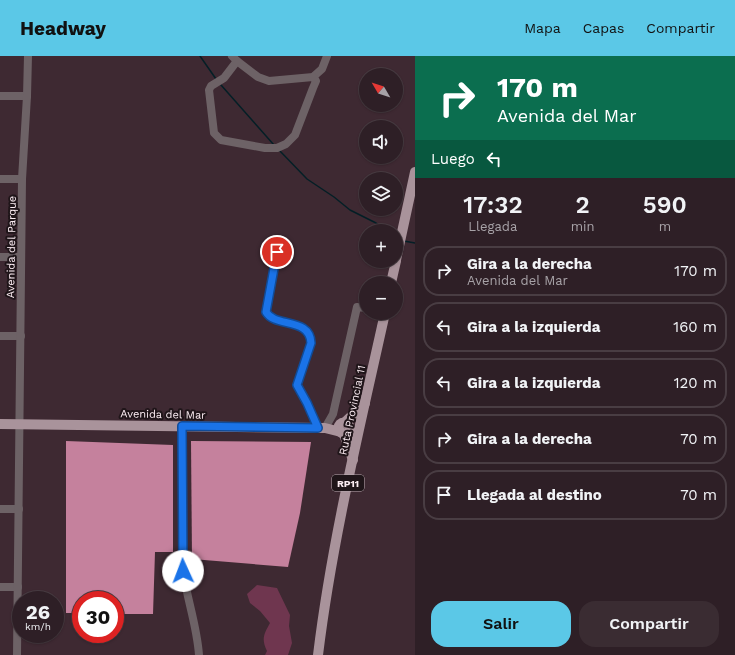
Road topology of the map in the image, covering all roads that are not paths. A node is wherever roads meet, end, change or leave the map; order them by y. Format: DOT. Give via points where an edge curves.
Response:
graph roads {
  1 [pos="28,56"];
  2 [pos="327,56"];
  3 [pos="235,59"];
  4 [pos="312,77"];
  5 [pos="0,96"];
  6 [pos="27,96"];
  7 [pos="415,172"];
  8 [pos="0,179"];
  9 [pos="22,179"];
  10 [pos="403,230"];
  11 [pos="277,252"];
  12 [pos="21,256"];
  13 [pos="0,257"];
  14 [pos="359,307"];
  15 [pos="383,320"];
  16 [pos="0,336"];
  17 [pos="21,336"];
  18 [pos="365,403"];
  19 [pos="0,424"];
  20 [pos="19,424"];
  21 [pos="182,426"];
  22 [pos="322,428"];
  23 [pos="345,428"];
  24 [pos="360,430"];
  25 [pos="353,460"];
  26 [pos="0,509"];
  27 [pos="19,509"];
  28 [pos="0,587"];
  29 [pos="18,587"];
  30 [pos="18,655"];
  31 [pos="199,655"];
  32 [pos="318,655"];
  1 -- 6 [label="street, Avenida del Parque"];
  2 -- 4 [label="street" via="322,69"];
  3 -- 4 [label="street" via="258,77 269,81"];
  3 -- 4 [label="street" via="224,78 209,90 214,133 221,140 272,149 286,144 294,135 316,81"];
  5 -- 6 [label="street"];
  6 -- 9 [label="street, Avenida del Parque"];
  7 -- 10 [label="main road"];
  8 -- 9 [label="street"];
  9 -- 12 [label="street, Avenida del Parque"];
  11 -- 22 [label="street" via="266,312 268,317 298,325 311,338 297,385"];
  12 -- 13 [label="street"];
  12 -- 17 [label="street, Avenida del Parque"];
  14 -- 22 [label="street" via="332,414"];
  15 -- 18 [label="main road, Ruta Provincial 11 / RP11"];
  16 -- 17 [label="street"];
  17 -- 20 [label="street, Avenida del Parque"];
  18 -- 23 [label="main road, Avenida del Mar"];
  18 -- 24 [label="main road, Ruta Provincial 11 / RP11"];
  19 -- 20 [label="main road, Avenida del Mar"];
  20 -- 21 [label="main road, Avenida del Mar"];
  20 -- 27 [label="street, Avenida del Parque"];
  21 -- 22 [label="main road, Avenida del Mar"];
  21 -- 31 [label="street" via="183,571 198,639"];
  22 -- 23 [label="main road, Avenida del Mar"];
  23 -- 24 [label="main road"];
  23 -- 25 [label="main road"];
  24 -- 25 [label="main road, Ruta Provincial 11 / RP11"];
  25 -- 32 [label="main road, Ruta Provincial 11 / RP11" via="328,579"];
  26 -- 27 [label="street"];
  27 -- 29 [label="street, Avenida del Parque"];
  28 -- 29 [label="street"];
  29 -- 30 [label="street, Avenida del Parque"];
}
